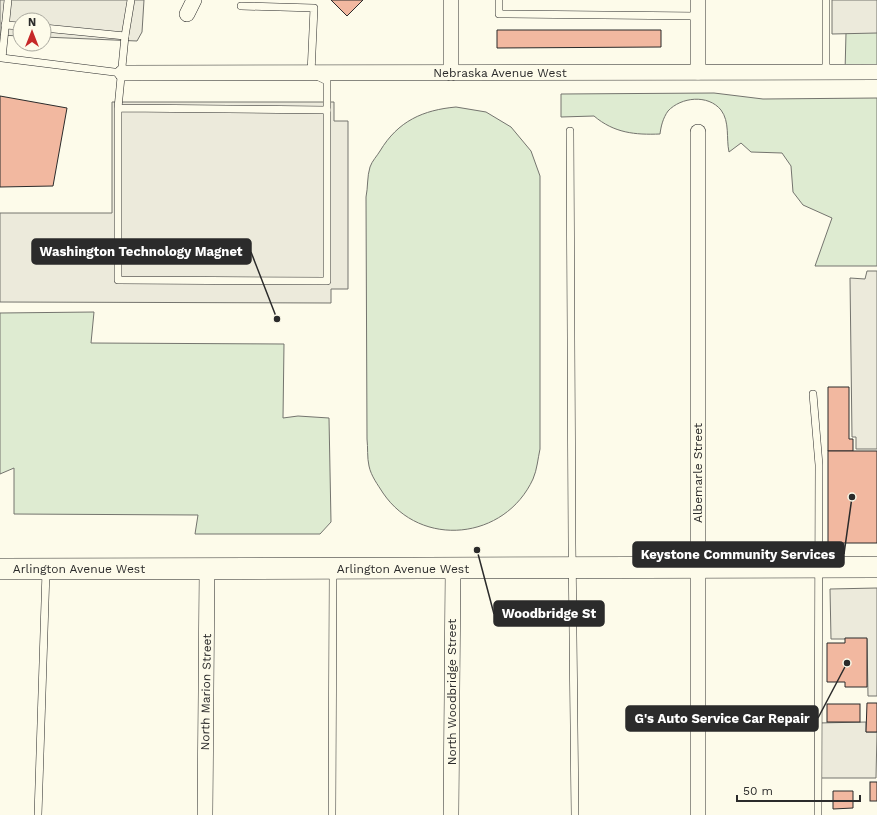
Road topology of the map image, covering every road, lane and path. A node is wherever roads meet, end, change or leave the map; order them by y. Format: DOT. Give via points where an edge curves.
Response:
graph roads {
  1 [pos="8,0"];
  2 [pos="131,0"];
  3 [pos="194,0"];
  4 [pos="451,0"];
  5 [pos="499,0"];
  6 [pos="698,0"];
  7 [pos="826,0"];
  8 [pos="241,6"];
  9 [pos="187,14"];
  10 [pos="698,16"];
  11 [pos="5,25"];
  12 [pos="12,25"];
  13 [pos="52,29"];
  14 [pos="125,36"];
  15 [pos="698,72"];
  16 [pos="826,72"];
  17 [pos="877,72"];
  18 [pos="122,73"];
  19 [pos="311,73"];
  20 [pos="451,73"];
  21 [pos="118,108"];
  22 [pos="327,110"];
  23 [pos="570,131"];
  24 [pos="698,132"];
  25 [pos="813,394"];
  26 [pos="820,567"];
  27 [pos="877,567"];
  28 [pos="699,568"];
  29 [pos="0,569"];
  30 [pos="46,569"];
  31 [pos="207,569"];
  32 [pos="333,569"];
  33 [pos="453,569"];
  34 [pos="572,569"];
  35 [pos="38,815"];
  36 [pos="205,815"];
  37 [pos="332,815"];
  38 [pos="451,815"];
  39 [pos="575,815"];
  40 [pos="698,815"];
  41 [pos="818,815"];
  1 -- 11 [label="lane"];
  2 -- 14 [label="lane"];
  3 -- 9 [label="street"];
  4 -- 20 [label="street"];
  5 -- 10 [label="lane" via="499,14"];
  6 -- 10 [label="street"];
  7 -- 16 [label="lane"];
  8 -- 19 [label="lane" via="314,8"];
  10 -- 15 [label="street"];
  11 -- 12 [label="lane"];
  11 -- 18 [label="lane" via="2,58"];
  13 -- 14 [label="lane"];
  14 -- 18 [label="lane"];
  15 -- 16 [label="street, Nebraska Avenue West"];
  15 -- 20 [label="street, Nebraska Avenue West"];
  16 -- 17 [label="street, Nebraska Avenue West"];
  18 -- 19 [label="street, Nebraska Avenue West"];
  18 -- 21 [label="lane"];
  19 -- 20 [label="street, Nebraska Avenue West"];
  19 -- 22 [label="lane" via="327,82"];
  21 -- 22 [label="lane"];
  21 -- 22 [label="lane" via="118,280 327,281"];
  23 -- 34 [label="lane"];
  24 -- 28 [label="street, Albemarle Street"];
  25 -- 26 [label="lane" via="819,465"];
  26 -- 27 [label="street, Arlington Avenue West"];
  26 -- 28 [label="street, Arlington Avenue West"];
  26 -- 41 [label="lane"];
  28 -- 34 [label="street, Arlington Avenue West"];
  28 -- 40 [label="street, Albemarle Street"];
  29 -- 30 [label="street, Arlington Avenue West"];
  30 -- 31 [label="street, Arlington Avenue West"];
  30 -- 35 [label="lane"];
  31 -- 32 [label="street, Arlington Avenue West"];
  31 -- 36 [label="street, North Marion Street"];
  32 -- 33 [label="street, Arlington Avenue West"];
  32 -- 37 [label="lane"];
  33 -- 34 [label="street, Arlington Avenue West"];
  33 -- 38 [label="street, North Woodbridge Street"];
  34 -- 39 [label="lane"];
}
